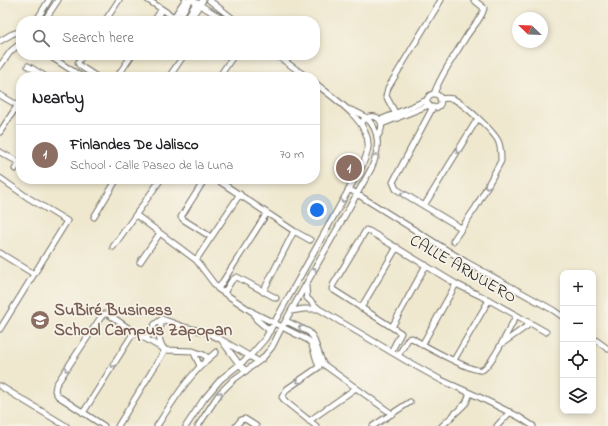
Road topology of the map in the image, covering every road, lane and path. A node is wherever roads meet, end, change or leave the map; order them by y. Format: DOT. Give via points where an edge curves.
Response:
graph roads {
  1 [pos="49,0"];
  2 [pos="58,0"];
  3 [pos="119,0"];
  4 [pos="148,0"];
  5 [pos="185,0"];
  6 [pos="209,0"];
  7 [pos="441,0"];
  8 [pos="474,0"];
  9 [pos="196,2"];
  10 [pos="162,9"];
  11 [pos="39,16"];
  12 [pos="47,16"];
  13 [pos="108,16"];
  14 [pos="157,16"];
  15 [pos="172,16"];
  16 [pos="178,16"];
  17 [pos="180,16"];
  18 [pos="188,16"];
  19 [pos="191,16"];
  20 [pos="218,16"];
  21 [pos="230,16"];
  22 [pos="16,33"];
  23 [pos="0,41"];
  24 [pos="16,47"];
  25 [pos="56,60"];
  26 [pos="80,60"];
  27 [pos="129,60"];
  28 [pos="181,60"];
  29 [pos="230,60"];
  30 [pos="283,60"];
  31 [pos="0,66"];
  32 [pos="28,66"];
  33 [pos="35,72"];
  34 [pos="74,72"];
  35 [pos="89,72"];
  36 [pos="120,72"];
  37 [pos="172,72"];
  38 [pos="222,72"];
  39 [pos="300,72"];
  40 [pos="320,87"];
  41 [pos="0,94"];
  42 [pos="434,94"];
  43 [pos="440,99"];
  44 [pos="16,104"];
  45 [pos="430,104"];
  46 [pos="343,106"];
  47 [pos="16,107"];
  48 [pos="397,116"];
  49 [pos="366,118"];
  50 [pos="478,118"];
  51 [pos="381,122"];
  52 [pos="361,123"];
  53 [pos="0,132"];
  54 [pos="377,137"];
  55 [pos="0,152"];
  56 [pos="16,160"];
  57 [pos="0,178"];
  58 [pos="114,184"];
  59 [pos="158,184"];
  60 [pos="202,184"];
  61 [pos="224,184"];
  62 [pos="349,189"];
  63 [pos="240,194"];
  64 [pos="357,194"];
  65 [pos="424,206"];
  66 [pos="267,213"];
  67 [pos="94,216"];
  68 [pos="136,216"];
  69 [pos="461,228"];
  70 [pos="294,231"];
  71 [pos="160,233"];
  72 [pos="211,237"];
  73 [pos="310,240"];
  74 [pos="453,241"];
  75 [pos="318,244"];
  76 [pos="113,247"];
  77 [pos="397,247"];
  78 [pos="326,249"];
  79 [pos="0,253"];
  80 [pos="196,260"];
  81 [pos="140,262"];
  82 [pos="426,265"];
  83 [pos="34,274"];
  84 [pos="456,284"];
  85 [pos="306,285"];
  86 [pos="218,289"];
  87 [pos="263,292"];
  88 [pos="224,293"];
  89 [pos="276,298"];
  90 [pos="489,300"];
  91 [pos="361,308"];
  92 [pos="319,310"];
  93 [pos="291,311"];
  94 [pos="254,313"];
  95 [pos="560,315"];
  96 [pos="516,316"];
  97 [pos="162,319"];
  98 [pos="286,321"];
  99 [pos="274,324"];
  100 [pos="530,324"];
  101 [pos="282,327"];
  102 [pos="392,327"];
  103 [pos="0,329"];
  104 [pos="270,331"];
  105 [pos="134,332"];
  106 [pos="546,332"];
  107 [pos="220,339"];
  108 [pos="146,340"];
  109 [pos="596,340"];
  110 [pos="422,345"];
  111 [pos="500,345"];
  112 [pos="608,349"];
  113 [pos="165,350"];
  114 [pos="193,351"];
  115 [pos="216,352"];
  116 [pos="391,352"];
  117 [pos="250,356"];
  118 [pos="398,356"];
  119 [pos="208,358"];
  120 [pos="454,360"];
  121 [pos="258,362"];
  122 [pos="239,364"];
  123 [pos="200,366"];
  124 [pos="246,371"];
  125 [pos="356,388"];
  126 [pos="1,389"];
  127 [pos="470,393"];
  128 [pos="410,402"];
  129 [pos="510,412"];
  130 [pos="83,413"];
  131 [pos="392,414"];
  132 [pos="309,421"];
  133 [pos="66,426"];
  134 [pos="104,426"];
  135 [pos="118,426"];
  136 [pos="157,426"];
  137 [pos="186,426"];
  138 [pos="198,426"];
  139 [pos="236,426"];
  140 [pos="256,426"];
  141 [pos="316,426"];
  142 [pos="373,426"];
  143 [pos="442,426"];
  144 [pos="497,426"];
  145 [pos="533,426"];
  1 -- 11 [label="street"];
  2 -- 12 [label="street"];
  3 -- 13 [label="street"];
  4 -- 10 [label="street"];
  5 -- 16 [label="street"];
  6 -- 21 [label="street"];
  7 -- 48 [label="street" via="388,88 386,96"];
  8 -- 42 [label="street" via="484,8 483,14 443,75"];
  9 -- 17 [label="street"];
  9 -- 18 [label="street"];
  9 -- 19 [label="street"];
  9 -- 20 [label="street"];
  10 -- 14 [label="street"];
  10 -- 15 [label="street"];
  22 -- 23 [label="street"];
  24 -- 31 [label="street"];
  25 -- 34 [label="street"];
  26 -- 35 [label="street" via="80,66"];
  27 -- 36 [label="street"];
  28 -- 37 [label="street"];
  29 -- 38 [label="street"];
  30 -- 39 [label="street"];
  32 -- 33 [label="street"];
  40 -- 46 [label="street"];
  41 -- 44 [label="street"];
  42 -- 43 [label="street"];
  42 -- 45 [label="street" via="429,96"];
  43 -- 45 [label="street" via="440,104"];
  43 -- 50 [label="street" via="455,100"];
  45 -- 48 [label="street"];
  65 -- 45 [label="street, one-way" via="396,189 394,182"];
  46 -- 49 [label="street"];
  46 -- 52 [label="street"];
  47 -- 53 [label="street"];
  48 -- 51 [label="street"];
  49 -- 51 [label="street" via="376,117"];
  49 -- 52 [label="street"];
  49 -- 54 [label="street" via="373,125"];
  50 -- 65 [label="street, one-way"];
  50 -- 69 [label="street, one-way" via="499,141 501,161 476,207"];
  51 -- 54 [label="street" via="381,130"];
  52 -- 62 [label="street" via="367,135 368,147 362,166"];
  64 -- 54 [label="street, one-way" via="377,154"];
  55 -- 56 [label="street"];
  57 -- 83 [label="street" via="67,220"];
  58 -- 67 [label="street"];
  59 -- 68 [label="street"];
  60 -- 72 [label="street" via="181,216"];
  61 -- 63 [label="street"];
  62 -- 64 [label="street"];
  62 -- 75 [label="street, one-way"];
  63 -- 66 [label="street"];
  63 -- 72 [label="street"];
  64 -- 78 [label="street"];
  64 -- 95 [label="street" via="466,262"];
  65 -- 69 [label="street"];
  66 -- 70 [label="street"];
  66 -- 86 [label="street"];
  68 -- 71 [label="street"];
  68 -- 76 [label="street"];
  69 -- 74 [label="street"];
  70 -- 73 [label="street"];
  70 -- 87 [label="street"];
  71 -- 80 [label="street"];
  71 -- 81 [label="street"];
  72 -- 80 [label="street"];
  75 -- 78 [label="street"];
  75 -- 99 [label="street"];
  77 -- 82 [label="street, CALLE ARNUERO"];
  77 -- 91 [label="street"];
  77 -- 91 [label="street, CALLE ARNUERO" via="366,230 333,285 332,288"];
  85 -- 78 [label="street, one-way"];
  79 -- 83 [label="street"];
  80 -- 86 [label="street"];
  82 -- 84 [label="street, CALLE ARNUERO"];
  82 -- 102 [label="street"];
  83 -- 103 [label="street"];
  84 -- 90 [label="street, CALLE ARNUERO"];
  84 -- 110 [label="street"];
  85 -- 92 [label="street" via="307,298"];
  85 -- 93 [label="street"];
  86 -- 88 [label="street"];
  87 -- 88 [label="street" via="237,277"];
  87 -- 89 [label="street"];
  88 -- 94 [label="street"];
  90 -- 96 [label="street, CALLE ARNUERO"];
  90 -- 120 [label="street"];
  91 -- 102 [label="street"];
  92 -- 93 [label="street"];
  92 -- 116 [label="street"];
  93 -- 98 [label="street"];
  94 -- 99 [label="street"];
  94 -- 104 [label="street" via="256,319"];
  96 -- 100 [label="street, CALLE ARNUERO"];
  96 -- 111 [label="street"];
  97 -- 107 [label="street"];
  97 -- 108 [label="street" via="155,324"];
  97 -- 113 [label="street" via="158,338"];
  98 -- 101 [label="street"];
  125 -- 98 [label="street, one-way" via="323,364 316,342 309,332"];
  99 -- 101 [label="street"];
  99 -- 104 [label="street"];
  100 -- 106 [label="street, CALLE ARNUERO"];
  100 -- 111 [label="street"];
  101 -- 121 [label="street" via="272,347"];
  101 -- 132 [label="street, one-way" via="311,343 319,367 287,389 282,397"];
  102 -- 116 [label="street" via="401,334"];
  104 -- 117 [label="street"];
  105 -- 108 [label="street"];
  105 -- 130 [label="street, one-way"];
  105 -- 130 [label="street, one-way" via="108,314 104,314 56,385 55,391 58,396"];
  107 -- 117 [label="street"];
  107 -- 122 [label="street"];
  108 -- 113 [label="street"];
  109 -- 112 [label="street"];
  110 -- 118 [label="street" via="412,338 408,339"];
  110 -- 120 [label="street"];
  111 -- 120 [label="street" via="482,370 476,370"];
  113 -- 114 [label="street"];
  113 -- 135 [label="street"];
  114 -- 119 [label="street"];
  114 -- 123 [label="street"];
  115 -- 119 [label="street"];
  116 -- 118 [label="street"];
  117 -- 121 [label="street"];
  117 -- 122 [label="street"];
  118 -- 127 [label="street"];
  119 -- 123 [label="street"];
  121 -- 124 [label="street"];
  122 -- 124 [label="street"];
  122 -- 137 [label="street" via="221,379"];
  123 -- 136 [label="street" via="184,384"];
  138 -- 124 [label="street, one-way" via="219,394"];
  125 -- 131 [label="street"];
  125 -- 132 [label="street"];
  126 -- 133 [label="street"];
  127 -- 129 [label="street"];
  127 -- 143 [label="street" via="466,403"];
  128 -- 131 [label="street"];
  129 -- 144 [label="street"];
  129 -- 145 [label="street"];
  130 -- 134 [label="street"];
  131 -- 142 [label="street"];
  132 -- 141 [label="street"];
  139 -- 140 [label="street" via="245,419"];
}
